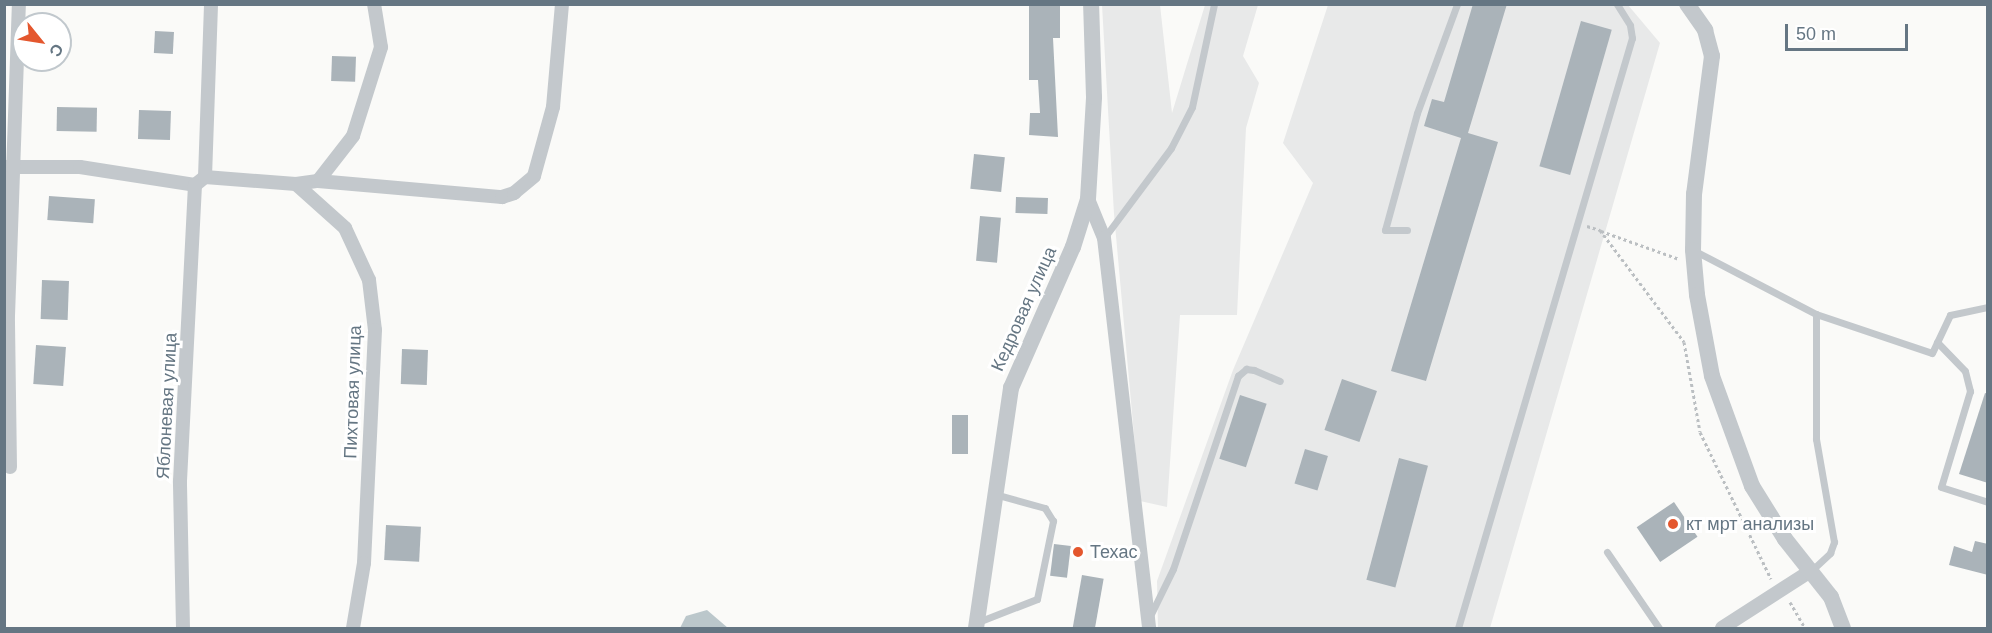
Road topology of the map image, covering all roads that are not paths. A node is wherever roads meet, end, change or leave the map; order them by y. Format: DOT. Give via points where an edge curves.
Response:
graph roads {
  1 [pos="19,4"];
  2 [pos="211,4"];
  3 [pos="374,4"];
  4 [pos="562,4"];
  5 [pos="1091,4"];
  6 [pos="1214,4"];
  7 [pos="1457,4"];
  8 [pos="1617,4"];
  9 [pos="1687,4"];
  10 [pos="8,166"];
  11 [pos="200,181"];
  12 [pos="318,181"];
  13 [pos="296,184"];
  14 [pos="1088,199"];
  15 [pos="1407,230"];
  16 [pos="1104,238"];
  17 [pos="1687,255"];
  18 [pos="1988,307"];
  19 [pos="1816,314"];
  20 [pos="1937,342"];
  21 [pos="1280,381"];
  22 [pos="10,467"];
  23 [pos="993,493"];
  24 [pos="1988,502"];
  25 [pos="1607,552"];
  26 [pos="1812,570"];
  27 [pos="977,625"];
  28 [pos="1148,625"];
  29 [pos="183,628"];
  30 [pos="353,628"];
  31 [pos="1458,628"];
  32 [pos="1659,628"];
  33 [pos="1722,628"];
  34 [pos="1843,628"];
  1 -- 10 [label="street"];
  2 -- 11 [label="street, Яблоневая улица"];
  3 -- 12 [label="street" via="381,47 353,136"];
  4 -- 12 [label="street" via="553,107 534,176 524,186 502,197"];
  5 -- 14 [label="street, Кедровая улица" via="1094,97"];
  6 -- 16 [label="lane" via="1192,106 1171,148"];
  7 -- 15 [label="lane" via="1417,112 1385,230"];
  8 -- 31 [label="lane" via="1630,26 1632,39"];
  9 -- 17 [label="street" via="1705,30 1713,69"];
  10 -- 11 [label="street" via="80,167"];
  10 -- 22 [label="street"];
  11 -- 13 [label="street"];
  11 -- 29 [label="street, Яблоневая улица" via="180,481"];
  12 -- 13 [label="street"];
  13 -- 30 [label="street, Пихтовая улица" via="345,228 369,280 374,342 364,563"];
  14 -- 16 [label="street"];
  14 -- 23 [label="street, Кедровая улица" via="1073,246 1011,388"];
  16 -- 28 [label="street"];
  17 -- 19 [label="lane"];
  17 -- 26 [label="street" via="1712,376 1735,448 1766,511"];
  18 -- 20 [label="lane" via="1950,315"];
  19 -- 20 [label="lane" via="1932,353"];
  19 -- 26 [label="lane" via="1816,439 1834,542 1830,554"];
  20 -- 24 [label="lane" via="1965,371 1970,391 1941,487"];
  21 -- 28 [label="lane" via="1246,369 1238,376 1173,569"];
  23 -- 27 [label="street, Кедровая улица"];
  23 -- 27 [label="lane" via="1045,508 1053,521 1036,599"];
  25 -- 32 [label="lane"];
  26 -- 33 [label="street"];
  26 -- 34 [label="street" via="1831,597"];
}
